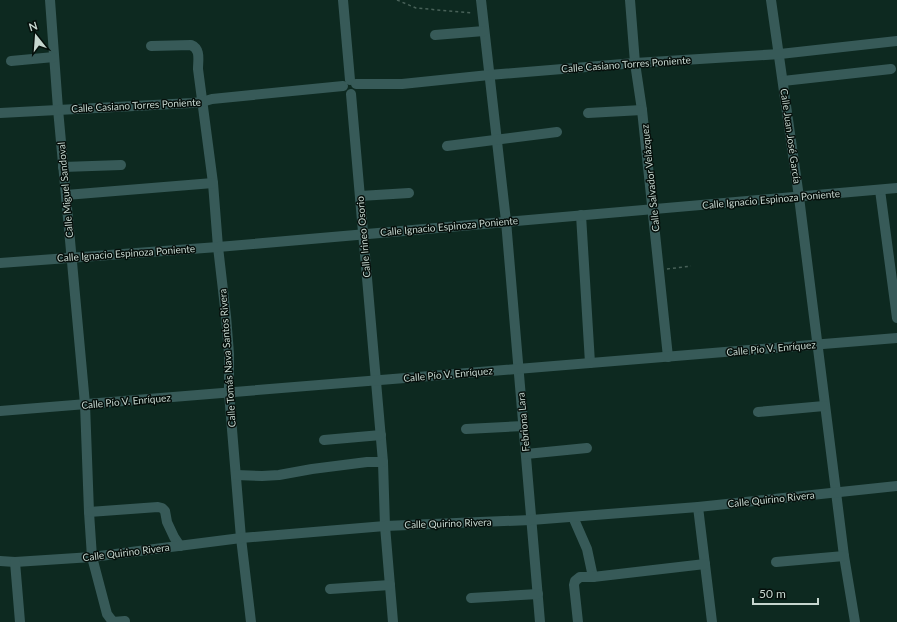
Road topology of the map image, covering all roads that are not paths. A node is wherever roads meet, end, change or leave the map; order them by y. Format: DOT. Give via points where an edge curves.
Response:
graph roads {
  1 [pos="50,0"];
  2 [pos="343,0"];
  3 [pos="481,0"];
  4 [pos="630,0"];
  5 [pos="771,0"];
  6 [pos="484,31"];
  7 [pos="435,35"];
  8 [pos="897,41"];
  9 [pos="151,46"];
  10 [pos="780,54"];
  11 [pos="54,57"];
  12 [pos="11,61"];
  13 [pos="635,63"];
  14 [pos="891,68"];
  15 [pos="489,74"];
  16 [pos="783,81"];
  17 [pos="349,83"];
  18 [pos="202,102"];
  19 [pos="58,109"];
  20 [pos="642,110"];
  21 [pos="0,113"];
  22 [pos="588,113"];
  23 [pos="557,132"];
  24 [pos="496,139"];
  25 [pos="446,146"];
  26 [pos="121,165"];
  27 [pos="63,167"];
  28 [pos="213,184"];
  29 [pos="897,188"];
  30 [pos="880,190"];
  31 [pos="409,193"];
  32 [pos="66,195"];
  33 [pos="360,196"];
  34 [pos="799,197"];
  35 [pos="653,209"];
  36 [pos="581,215"];
  37 [pos="506,221"];
  38 [pos="364,233"];
  39 [pos="218,247"];
  40 [pos="71,257"];
  41 [pos="0,263"];
  42 [pos="897,318"];
  43 [pos="897,338"];
  44 [pos="818,344"];
  45 [pos="668,357"];
  46 [pos="590,363"];
  47 [pos="518,369"];
  48 [pos="376,380"];
  49 [pos="229,393"];
  50 [pos="85,404"];
  51 [pos="824,406"];
  52 [pos="0,411"];
  53 [pos="758,412"];
  54 [pos="523,426"];
  55 [pos="466,429"];
  56 [pos="381,435"];
  57 [pos="324,440"];
  58 [pos="587,448"];
  59 [pos="526,454"];
  60 [pos="383,462"];
  61 [pos="236,475"];
  62 [pos="897,486"];
  63 [pos="836,492"];
  64 [pos="698,507"];
  65 [pos="89,512"];
  66 [pos="572,517"];
  67 [pos="531,520"];
  68 [pos="385,526"];
  69 [pos="241,538"];
  70 [pos="180,546"];
  71 [pos="844,556"];
  72 [pos="92,557"];
  73 [pos="0,561"];
  74 [pos="15,562"];
  75 [pos="776,562"];
  76 [pos="705,564"];
  77 [pos="593,577"];
  78 [pos="390,585"];
  79 [pos="330,589"];
  80 [pos="538,594"];
  81 [pos="471,598"];
  82 [pos="125,621"];
  83 [pos="20,622"];
  84 [pos="251,622"];
  85 [pos="393,622"];
  86 [pos="540,622"];
  87 [pos="578,622"];
  88 [pos="712,622"];
  89 [pos="855,622"];
  1 -- 11 [label="street, Calle Miguel Sandoval"];
  2 -- 17 [label="street"];
  3 -- 6 [label="street, Febriona Lara"];
  4 -- 13 [label="street, Calle Salvador Velázquez"];
  5 -- 10 [label="street, Calle Juan José García"];
  6 -- 7 [label="street"];
  6 -- 15 [label="street, Febriona Lara"];
  8 -- 10 [label="street, Calle Casiano Torres Poniente"];
  9 -- 18 [label="street, Calle Tomás Nava Santos Rivera" via="196,47"];
  10 -- 13 [label="street, Calle Casiano Torres Poniente"];
  10 -- 16 [label="street, Calle Juan José García"];
  11 -- 12 [label="street"];
  11 -- 19 [label="street, Calle Miguel Sandoval"];
  13 -- 15 [label="street, Calle Casiano Torres Poniente"];
  13 -- 20 [label="street, Calle Salvador Velázquez"];
  14 -- 16 [label="street"];
  15 -- 17 [label="street, Calle Casiano Torres Poniente" via="402,84"];
  15 -- 24 [label="street, Febriona Lara"];
  16 -- 34 [label="street, Calle Juan José García"];
  17 -- 18 [label="street, Calle Casiano Torres Poniente"];
  17 -- 33 [label="street, Calle Irineo Osorio" via="345,92 351,94"];
  18 -- 19 [label="street, Calle Casiano Torres Poniente"];
  18 -- 28 [label="street, Calle Tomás Nava Santos Rivera"];
  19 -- 21 [label="street, Calle Casiano Torres Poniente"];
  19 -- 27 [label="street, Calle Miguel Sandoval"];
  20 -- 22 [label="street"];
  20 -- 35 [label="street, Calle Salvador Velázquez"];
  23 -- 24 [label="street"];
  24 -- 25 [label="street"];
  24 -- 37 [label="street, Febriona Lara"];
  26 -- 27 [label="street"];
  27 -- 32 [label="street, Calle Miguel Sandoval"];
  28 -- 32 [label="street"];
  28 -- 39 [label="street, Calle Tomás Nava Santos Rivera"];
  29 -- 30 [label="street, Calle Ignacio Espinoza Poniente"];
  30 -- 34 [label="street, Calle Ignacio Espinoza Poniente"];
  30 -- 42 [label="street"];
  31 -- 33 [label="street"];
  32 -- 40 [label="street, Calle Miguel Sandoval"];
  33 -- 38 [label="street, Calle Irineo Osorio"];
  34 -- 35 [label="street, Calle Ignacio Espinoza Poniente"];
  34 -- 44 [label="street, Calle Juan José García"];
  35 -- 36 [label="street, Calle Ignacio Espinoza Poniente"];
  35 -- 45 [label="street, Calle Salvador Velázquez"];
  36 -- 37 [label="street, Calle Ignacio Espinoza Poniente"];
  36 -- 46 [label="street"];
  37 -- 38 [label="street, Calle Ignacio Espinoza Poniente"];
  37 -- 47 [label="street, Febriona Lara"];
  38 -- 39 [label="street, Calle Ignacio Espinoza Poniente"];
  38 -- 48 [label="street, Calle Irineo Osorio"];
  39 -- 40 [label="street, Calle Ignacio Espinoza Poniente"];
  39 -- 49 [label="street, Calle Tomás Nava Santos Rivera" via="229,354"];
  40 -- 41 [label="street, Calle Ignacio Espinoza Poniente"];
  40 -- 50 [label="street, Calle Miguel Sandoval"];
  43 -- 44 [label="street, Calle Pío V. Enríquez"];
  44 -- 45 [label="street, Calle Pío V. Enríquez"];
  44 -- 51 [label="street, Calle Juan José García"];
  45 -- 46 [label="street, Calle Pío V. Enríquez"];
  46 -- 47 [label="street, Calle Pío V. Enríquez"];
  47 -- 48 [label="street, Calle Pío V. Enríquez"];
  47 -- 54 [label="street, Febriona Lara"];
  48 -- 49 [label="street, Calle Pío V. Enríquez"];
  48 -- 56 [label="street, Calle Irineo Osorio"];
  49 -- 50 [label="street, Calle Pío V. Enríquez"];
  49 -- 61 [label="street, Calle Tomás Nava Santos Rivera"];
  50 -- 52 [label="street, Calle Pío V. Enríquez"];
  50 -- 65 [label="street, Calle Miguel Sandoval"];
  51 -- 53 [label="street"];
  51 -- 63 [label="street, Calle Juan José García"];
  54 -- 55 [label="street"];
  54 -- 59 [label="street, Febriona Lara"];
  56 -- 57 [label="street"];
  56 -- 60 [label="street, Calle Irineo Osorio"];
  58 -- 59 [label="street"];
  59 -- 67 [label="street, Febriona Lara"];
  60 -- 61 [label="street" via="262,476"];
  60 -- 68 [label="street, Calle Irineo Osorio"];
  61 -- 69 [label="street, Calle Tomás Nava Santos Rivera"];
  62 -- 63 [label="street, Calle Quirino Rivera"];
  63 -- 64 [label="street, Calle Quirino Rivera"];
  63 -- 71 [label="street, Calle Juan José García"];
  64 -- 66 [label="street, Calle Quirino Rivera"];
  64 -- 76 [label="street"];
  65 -- 70 [label="street" via="162,508"];
  65 -- 72 [label="street, Calle Miguel Sandoval"];
  66 -- 67 [label="street, Calle Quirino Rivera"];
  66 -- 77 [label="street" via="587,549"];
  67 -- 68 [label="street, Calle Quirino Rivera"];
  67 -- 80 [label="street, Febriona Lara"];
  68 -- 69 [label="street, Calle Quirino Rivera"];
  68 -- 78 [label="street, Calle Irineo Osorio"];
  69 -- 70 [label="street, Calle Quirino Rivera"];
  69 -- 84 [label="street, Calle Tomás Nava Santos Rivera"];
  70 -- 72 [label="street, Calle Quirino Rivera"];
  71 -- 75 [label="street"];
  71 -- 89 [label="street, Calle Juan José García"];
  72 -- 74 [label="street, Calle Quirino Rivera"];
  72 -- 82 [label="street, Calle Miguel Sandoval" via="106,614 113,622"];
  73 -- 74 [label="street, Calle Quirino Rivera"];
  74 -- 83 [label="street"];
  76 -- 77 [label="street"];
  76 -- 88 [label="street"];
  77 -- 87 [label="street" via="580,576 574,585"];
  78 -- 79 [label="street"];
  78 -- 85 [label="street, Calle Irineo Osorio"];
  80 -- 81 [label="street"];
  80 -- 86 [label="street, Febriona Lara"];
}
